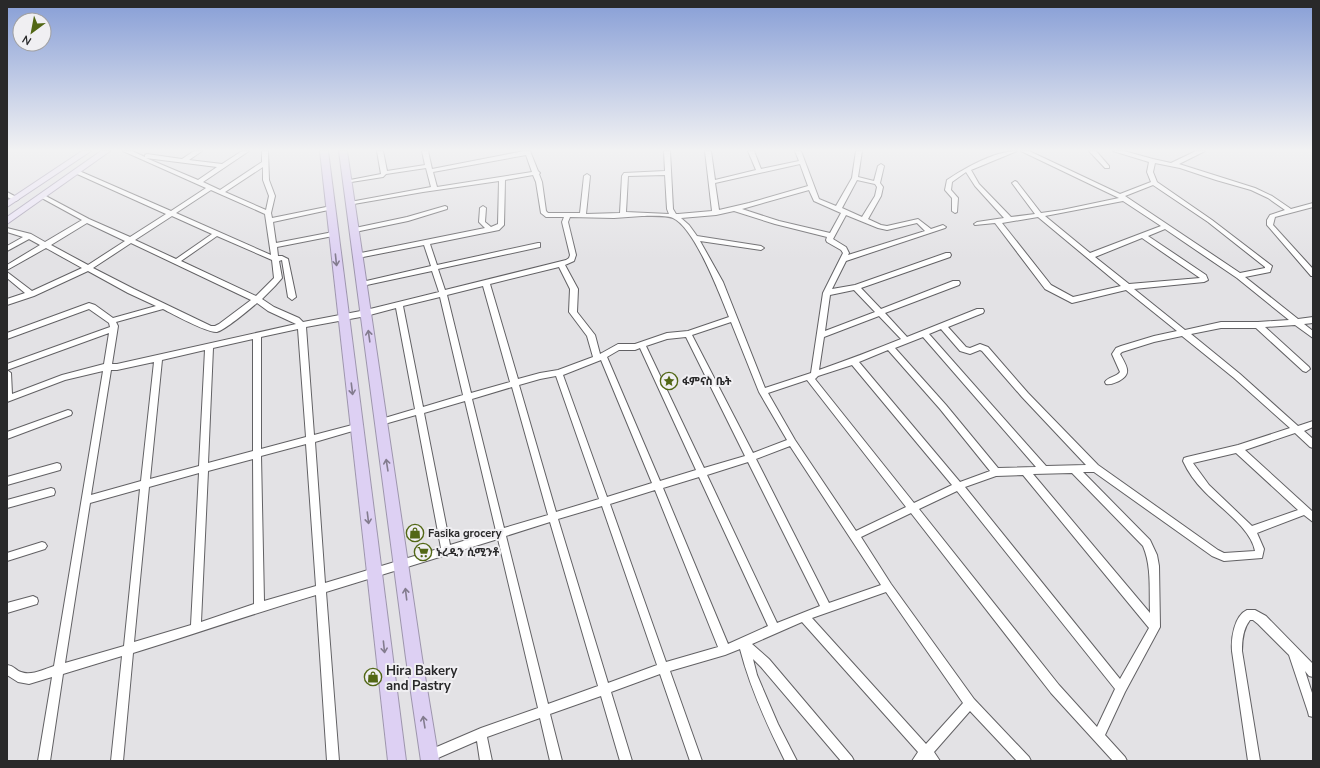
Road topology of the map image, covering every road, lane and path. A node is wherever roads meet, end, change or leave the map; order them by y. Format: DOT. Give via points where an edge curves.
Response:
graph roads {
  1 [pos="34,187"];
  2 [pos="55,187"];
  3 [pos="110,187"];
  4 [pos="207,187"];
  5 [pos="230,187"];
  6 [pos="269,187"];
  7 [pos="328,187"];
  8 [pos="348,187"];
  9 [pos="443,187"];
  10 [pos="502,187"];
  11 [pos="539,187"];
  12 [pos="586,187"];
  13 [pos="624,187"];
  14 [pos="669,187"];
  15 [pos="713,187"];
  16 [pos="812,187"];
  17 [pos="850,187"];
  18 [pos="880,187"];
  19 [pos="948,187"];
  20 [pos="979,187"];
  21 [pos="1019,187"];
  22 [pos="1098,187"];
  23 [pos="1147,187"];
  24 [pos="1158,187"];
  25 [pos="1246,187"];
  26 [pos="210,188"];
  27 [pos="434,188"];
  28 [pos="222,192"];
  29 [pos="7,194"];
  30 [pos="42,196"];
  31 [pos="1121,198"];
  32 [pos="16,199"];
  33 [pos="350,204"];
  34 [pos="7,205"];
  35 [pos="1313,206"];
  36 [pos="331,208"];
  37 [pos="445,208"];
  38 [pos="483,208"];
  39 [pos="735,209"];
  40 [pos="838,209"];
  41 [pos="1289,210"];
  42 [pos="955,211"];
  43 [pos="845,212"];
  44 [pos="268,213"];
  45 [pos="716,213"];
  46 [pos="171,214"];
  47 [pos="623,214"];
  48 [pos="568,215"];
  49 [pos="584,215"];
  50 [pos="1039,215"];
  51 [pos="674,216"];
  52 [pos="1009,219"];
  53 [pos="87,220"];
  54 [pos="864,220"];
  55 [pos="997,220"];
  56 [pos="7,221"];
  57 [pos="269,221"];
  58 [pos="977,224"];
  59 [pos="943,227"];
  60 [pos="1165,227"];
  61 [pos="489,229"];
  62 [pos="7,230"];
  63 [pos="355,230"];
  64 [pos="929,231"];
  65 [pos="216,234"];
  66 [pos="333,234"];
  67 [pos="29,236"];
  68 [pos="832,236"];
  69 [pos="1143,236"];
  70 [pos="696,238"];
  71 [pos="131,239"];
  72 [pos="426,242"];
  73 [pos="46,245"];
  74 [pos="538,245"];
  75 [pos="273,246"];
  76 [pos="761,248"];
  77 [pos="7,249"];
  78 [pos="948,255"];
  79 [pos="358,256"];
  80 [pos="1090,256"];
  81 [pos="275,259"];
  82 [pos="844,259"];
  83 [pos="177,261"];
  84 [pos="561,264"];
  85 [pos="7,268"];
  86 [pos="88,268"];
  87 [pos="434,268"];
  88 [pos="7,274"];
  89 [pos="1313,274"];
  90 [pos="1239,276"];
  91 [pos="486,283"];
  92 [pos="956,283"];
  93 [pos="362,284"];
  94 [pos="856,287"];
  95 [pos="1127,287"];
  96 [pos="827,293"];
  97 [pos="31,294"];
  98 [pos="443,294"];
  99 [pos="292,297"];
  100 [pos="256,299"];
  101 [pos="7,302"];
  102 [pos="399,305"];
  103 [pos="164,306"];
  104 [pos="980,311"];
  105 [pos="880,312"];
  106 [pos="366,313"];
  107 [pos="343,316"];
  108 [pos="733,319"];
  109 [pos="1313,320"];
  110 [pos="1299,322"];
  111 [pos="113,325"];
  112 [pos="302,325"];
  113 [pos="942,325"];
  114 [pos="1258,325"];
  115 [pos="924,333"];
  116 [pos="1182,333"];
  117 [pos="688,334"];
  118 [pos="1313,334"];
  119 [pos="257,335"];
  120 [pos="822,335"];
  121 [pos="7,336"];
  122 [pos="906,340"];
  123 [pos="642,345"];
  124 [pos="209,346"];
  125 [pos="889,346"];
  126 [pos="158,358"];
  127 [pos="600,358"];
  128 [pos="854,361"];
  129 [pos="107,366"];
  130 [pos="7,367"];
  131 [pos="1306,369"];
  132 [pos="559,373"];
  133 [pos="7,374"];
  134 [pos="812,376"];
  135 [pos="1109,382"];
  136 [pos="516,383"];
  137 [pos="763,392"];
  138 [pos="467,397"];
  139 [pos="8,398"];
  140 [pos="418,412"];
  141 [pos="68,413"];
  142 [pos="381,422"];
  143 [pos="1313,424"];
  144 [pos="356,427"];
  145 [pos="1298,430"];
  146 [pos="7,436"];
  147 [pos="310,440"];
  148 [pos="792,442"];
  149 [pos="1313,444"];
  150 [pos="1238,449"];
  151 [pos="258,454"];
  152 [pos="750,458"];
  153 [pos="56,467"];
  154 [pos="1095,468"];
  155 [pos="203,469"];
  156 [pos="1044,470"];
  157 [pos="1075,470"];
  158 [pos="702,472"];
  159 [pos="996,472"];
  160 [pos="1026,472"];
  161 [pos="7,481"];
  162 [pos="145,485"];
  163 [pos="658,486"];
  164 [pos="958,486"];
  165 [pos="51,492"];
  166 [pos="86,500"];
  167 [pos="604,502"];
  168 [pos="7,504"];
  169 [pos="912,509"];
  170 [pos="1304,511"];
  171 [pos="553,517"];
  172 [pos="1313,518"];
  173 [pos="1250,531"];
  174 [pos="501,533"];
  175 [pos="854,536"];
  176 [pos="42,546"];
  177 [pos="446,550"];
  178 [pos="7,557"];
  179 [pos="402,564"];
  180 [pos="375,573"];
  181 [pos="888,587"];
  182 [pos="320,588"];
  183 [pos="33,600"];
  184 [pos="259,607"];
  185 [pos="7,608"];
  186 [pos="827,609"];
  187 [pos="804,616"];
  188 [pos="1155,627"];
  189 [pos="774,628"];
  190 [pos="196,629"];
  191 [pos="744,643"];
  192 [pos="128,649"];
  193 [pos="725,650"];
  194 [pos="1293,652"];
  195 [pos="663,668"];
  196 [pos="59,669"];
  197 [pos="7,670"];
  198 [pos="1313,672"];
  199 [pos="1121,688"];
  200 [pos="605,690"];
  201 [pos="970,703"];
  202 [pos="544,711"];
  203 [pos="1313,712"];
  204 [pos="481,734"];
  205 [pos="1098,737"];
  206 [pos="926,752"];
  207 [pos="429,759"];
  208 [pos="44,761"];
  209 [pos="117,761"];
  210 [pos="333,761"];
  211 [pos="397,761"];
  212 [pos="486,761"];
  213 [pos="556,761"];
  214 [pos="626,761"];
  215 [pos="696,761"];
  216 [pos="791,761"];
  217 [pos="848,761"];
  218 [pos="918,761"];
  219 [pos="934,761"];
  220 [pos="1025,761"];
  221 [pos="1121,761"];
  222 [pos="1254,761"];
  1 -- 32 [label="main road"];
  2 -- 30 [label="main road"];
  3 -- 46 [label="street"];
  4 -- 26 [label="street"];
  5 -- 28 [label="street"];
  6 -- 44 [label="street" via="272,196"];
  7 -- 36 [label="highway"];
  8 -- 33 [label="highway"];
  9 -- 27 [label="street"];
  10 -- 61 [label="street" via="501,225"];
  11 -- 48 [label="street" via="546,215"];
  12 -- 49 [label="street"];
  13 -- 47 [label="street"];
  14 -- 51 [label="street" via="670,209"];
  15 -- 45 [label="street"];
  16 -- 39 [label="street"];
  16 -- 40 [label="street" via="816,200"];
  17 -- 40 [label="street"];
  18 -- 54 [label="street" via="878,196"];
  19 -- 42 [label="street" via="954,198"];
  20 -- 52 [label="street"];
  21 -- 50 [label="street"];
  22 -- 31 [label="street"];
  23 -- 31 [label="street"];
  24 -- 90 [label="street" via="1269,266 1268,270"];
  25 -- 41 [label="street" via="1270,197"];
  26 -- 28 [label="street"];
  26 -- 46 [label="street"];
  27 -- 33 [label="street"];
  28 -- 44 [label="street"];
  29 -- 32 [label="street"];
  30 -- 53 [label="street"];
  30 -- 56 [label="main road"];
  31 -- 50 [label="street" via="1099,205"];
  31 -- 60 [label="street"];
  32 -- 34 [label="main road"];
  33 -- 63 [label="highway"];
  35 -- 41 [label="street"];
  36 -- 57 [label="street"];
  36 -- 66 [label="highway"];
  37 -- 63 [label="street"];
  38 -- 61 [label="street" via="482,222"];
  39 -- 45 [label="street"];
  39 -- 68 [label="street" via="777,223"];
  40 -- 43 [label="street"];
  41 -- 89 [label="street" via="1272,216 1270,225"];
  43 -- 54 [label="street"];
  43 -- 68 [label="street"];
  44 -- 57 [label="street"];
  45 -- 51 [label="street"];
  46 -- 65 [label="street"];
  46 -- 71 [label="street"];
  47 -- 49 [label="street"];
  47 -- 51 [label="street"];
  48 -- 49 [label="street"];
  48 -- 84 [label="street" via="565,222 573,255 568,262"];
  50 -- 52 [label="street"];
  50 -- 80 [label="street"];
  51 -- 70 [label="street" via="687,226"];
  52 -- 55 [label="street"];
  53 -- 71 [label="street"];
  53 -- 73 [label="street"];
  54 -- 64 [label="street" via="887,228 918,221"];
  55 -- 58 [label="street"];
  55 -- 95 [label="street" via="1048,287 1058,294 1076,300"];
  57 -- 75 [label="street"];
  59 -- 64 [label="street"];
  60 -- 69 [label="street"];
  60 -- 90 [label="street"];
  61 -- 72 [label="street"];
  62 -- 67 [label="street"];
  63 -- 79 [label="highway"];
  64 -- 82 [label="street"];
  65 -- 81 [label="street"];
  65 -- 83 [label="street"];
  66 -- 75 [label="street"];
  66 -- 107 [label="highway, one-way"];
  67 -- 73 [label="street"];
  67 -- 77 [label="street"];
  68 -- 82 [label="street" via="830,242 844,249"];
  69 -- 80 [label="street"];
  69 -- 95 [label="street" via="1205,279"];
  70 -- 76 [label="street"];
  70 -- 108 [label="street" via="719,282"];
  71 -- 83 [label="street"];
  71 -- 86 [label="street"];
  72 -- 79 [label="street"];
  72 -- 87 [label="street"];
  73 -- 85 [label="street"];
  73 -- 86 [label="street"];
  74 -- 87 [label="street"];
  75 -- 81 [label="street"];
  78 -- 94 [label="street"];
  79 -- 93 [label="highway"];
  80 -- 95 [label="street"];
  81 -- 99 [label="street" via="285,259"];
  81 -- 100 [label="street" via="278,278"];
  82 -- 96 [label="street"];
  83 -- 100 [label="street"];
  84 -- 91 [label="street"];
  84 -- 127 [label="street" via="574,289 573,312 591,335"];
  86 -- 97 [label="street"];
  86 -- 103 [label="street"];
  87 -- 93 [label="street"];
  87 -- 98 [label="street"];
  88 -- 97 [label="street"];
  90 -- 110 [label="street"];
  91 -- 98 [label="street"];
  91 -- 136 [label="street"];
  92 -- 105 [label="street"];
  93 -- 106 [label="highway"];
  94 -- 96 [label="street"];
  94 -- 105 [label="street"];
  95 -- 116 [label="street"];
  96 -- 120 [label="street"];
  97 -- 101 [label="street"];
  98 -- 102 [label="street"];
  98 -- 138 [label="street"];
  100 -- 103 [label="street" via="216,329"];
  100 -- 112 [label="street"];
  102 -- 106 [label="street"];
  102 -- 140 [label="street"];
  103 -- 111 [label="street"];
  104 -- 113 [label="street"];
  105 -- 120 [label="street"];
  105 -- 122 [label="street"];
  106 -- 107 [label="street"];
  142 -- 106 [label="highway, one-way"];
  107 -- 112 [label="street"];
  107 -- 144 [label="highway, one-way"];
  108 -- 117 [label="street"];
  108 -- 137 [label="street"];
  109 -- 110 [label="street"];
  110 -- 114 [label="street"];
  110 -- 118 [label="street"];
  111 -- 121 [label="street" via="89,306"];
  111 -- 129 [label="street"];
  111 -- 130 [label="street"];
  112 -- 119 [label="street"];
  112 -- 147 [label="street"];
  113 -- 115 [label="street"];
  113 -- 154 [label="street" via="963,349 985,349 1024,395"];
  114 -- 116 [label="street" via="1221,324"];
  114 -- 131 [label="street"];
  115 -- 122 [label="street"];
  115 -- 156 [label="street"];
  116 -- 135 [label="street" via="1119,350 1116,354 1124,372 1121,377"];
  116 -- 145 [label="street" via="1237,376"];
  117 -- 123 [label="street" via="667,336"];
  117 -- 152 [label="street"];
  119 -- 124 [label="street"];
  119 -- 151 [label="street"];
  120 -- 134 [label="street"];
  122 -- 125 [label="street"];
  123 -- 127 [label="street" via="618,347"];
  123 -- 158 [label="street"];
  124 -- 126 [label="street"];
  124 -- 155 [label="street"];
  125 -- 128 [label="street"];
  125 -- 159 [label="street" via="944,407"];
  126 -- 129 [label="street" via="117,367"];
  126 -- 162 [label="street"];
  127 -- 132 [label="street"];
  127 -- 163 [label="street"];
  128 -- 134 [label="street"];
  128 -- 164 [label="street"];
  129 -- 139 [label="street"];
  129 -- 166 [label="street"];
  132 -- 136 [label="street"];
  132 -- 167 [label="street"];
  133 -- 139 [label="street"];
  134 -- 137 [label="street"];
  134 -- 169 [label="street"];
  136 -- 138 [label="street"];
  136 -- 171 [label="street"];
  137 -- 148 [label="street"];
  138 -- 140 [label="street"];
  138 -- 174 [label="street"];
  140 -- 142 [label="street"];
  140 -- 177 [label="street"];
  141 -- 146 [label="street"];
  179 -- 142 [label="highway, one-way"];
  143 -- 145 [label="street"];
  144 -- 147 [label="street"];
  144 -- 180 [label="highway, one-way"];
  145 -- 149 [label="street"];
  145 -- 150 [label="street"];
  147 -- 151 [label="street"];
  147 -- 182 [label="street"];
  148 -- 152 [label="street"];
  148 -- 175 [label="street"];
  150 -- 170 [label="street"];
  150 -- 173 [label="street" via="1188,460 1187,463 1200,480"];
  151 -- 155 [label="street"];
  151 -- 184 [label="street"];
  152 -- 158 [label="street"];
  152 -- 186 [label="street"];
  153 -- 161 [label="street"];
  154 -- 157 [label="street"];
  154 -- 173 [label="street" via="1220,556 1259,555 1260,550"];
  155 -- 162 [label="street"];
  155 -- 190 [label="street"];
  156 -- 157 [label="street"];
  156 -- 160 [label="street"];
  157 -- 188 [label="street" via="1147,544 1154,566"];
  158 -- 163 [label="street"];
  158 -- 189 [label="street"];
  159 -- 160 [label="street"];
  159 -- 164 [label="street"];
  160 -- 188 [label="street"];
  162 -- 166 [label="street"];
  162 -- 192 [label="street"];
  163 -- 167 [label="street"];
  163 -- 193 [label="street"];
  164 -- 169 [label="street"];
  164 -- 199 [label="street"];
  165 -- 168 [label="street"];
  166 -- 196 [label="street"];
  167 -- 171 [label="street"];
  167 -- 195 [label="street"];
  169 -- 175 [label="street"];
  169 -- 205 [label="street" via="1055,689"];
  170 -- 172 [label="street"];
  170 -- 173 [label="street"];
  171 -- 174 [label="street"];
  171 -- 200 [label="street"];
  174 -- 177 [label="street"];
  174 -- 202 [label="street"];
  175 -- 181 [label="street"];
  176 -- 178 [label="street"];
  177 -- 179 [label="street"];
  179 -- 180 [label="street"];
  207 -- 179 [label="highway, one-way"];
  180 -- 182 [label="street"];
  180 -- 211 [label="highway, one-way"];
  181 -- 186 [label="street"];
  181 -- 201 [label="street"];
  182 -- 184 [label="street"];
  182 -- 210 [label="street"];
  183 -- 185 [label="street"];
  184 -- 190 [label="street"];
  186 -- 187 [label="street"];
  187 -- 189 [label="street"];
  187 -- 206 [label="street"];
  188 -- 199 [label="street"];
  189 -- 191 [label="street"];
  190 -- 192 [label="street"];
  191 -- 193 [label="street"];
  191 -- 216 [label="street" via="752,675"];
  191 -- 217 [label="street" via="765,663"];
  192 -- 196 [label="street"];
  192 -- 209 [label="street"];
  193 -- 195 [label="street"];
  194 -- 198 [label="street"];
  194 -- 203 [label="street"];
  194 -- 222 [label="street" via="1255,615 1246,615 1242,620 1236,638 1237,651"];
  195 -- 200 [label="street"];
  195 -- 215 [label="street"];
  196 -- 197 [label="street" via="29,679 18,678 12,671"];
  196 -- 208 [label="street"];
  199 -- 205 [label="street"];
  200 -- 202 [label="street"];
  200 -- 214 [label="street"];
  201 -- 206 [label="street"];
  201 -- 220 [label="street"];
  202 -- 204 [label="street"];
  202 -- 213 [label="street"];
  204 -- 207 [label="street"];
  204 -- 212 [label="street"];
  205 -- 221 [label="street"];
  206 -- 218 [label="street"];
  206 -- 219 [label="street"];
}
